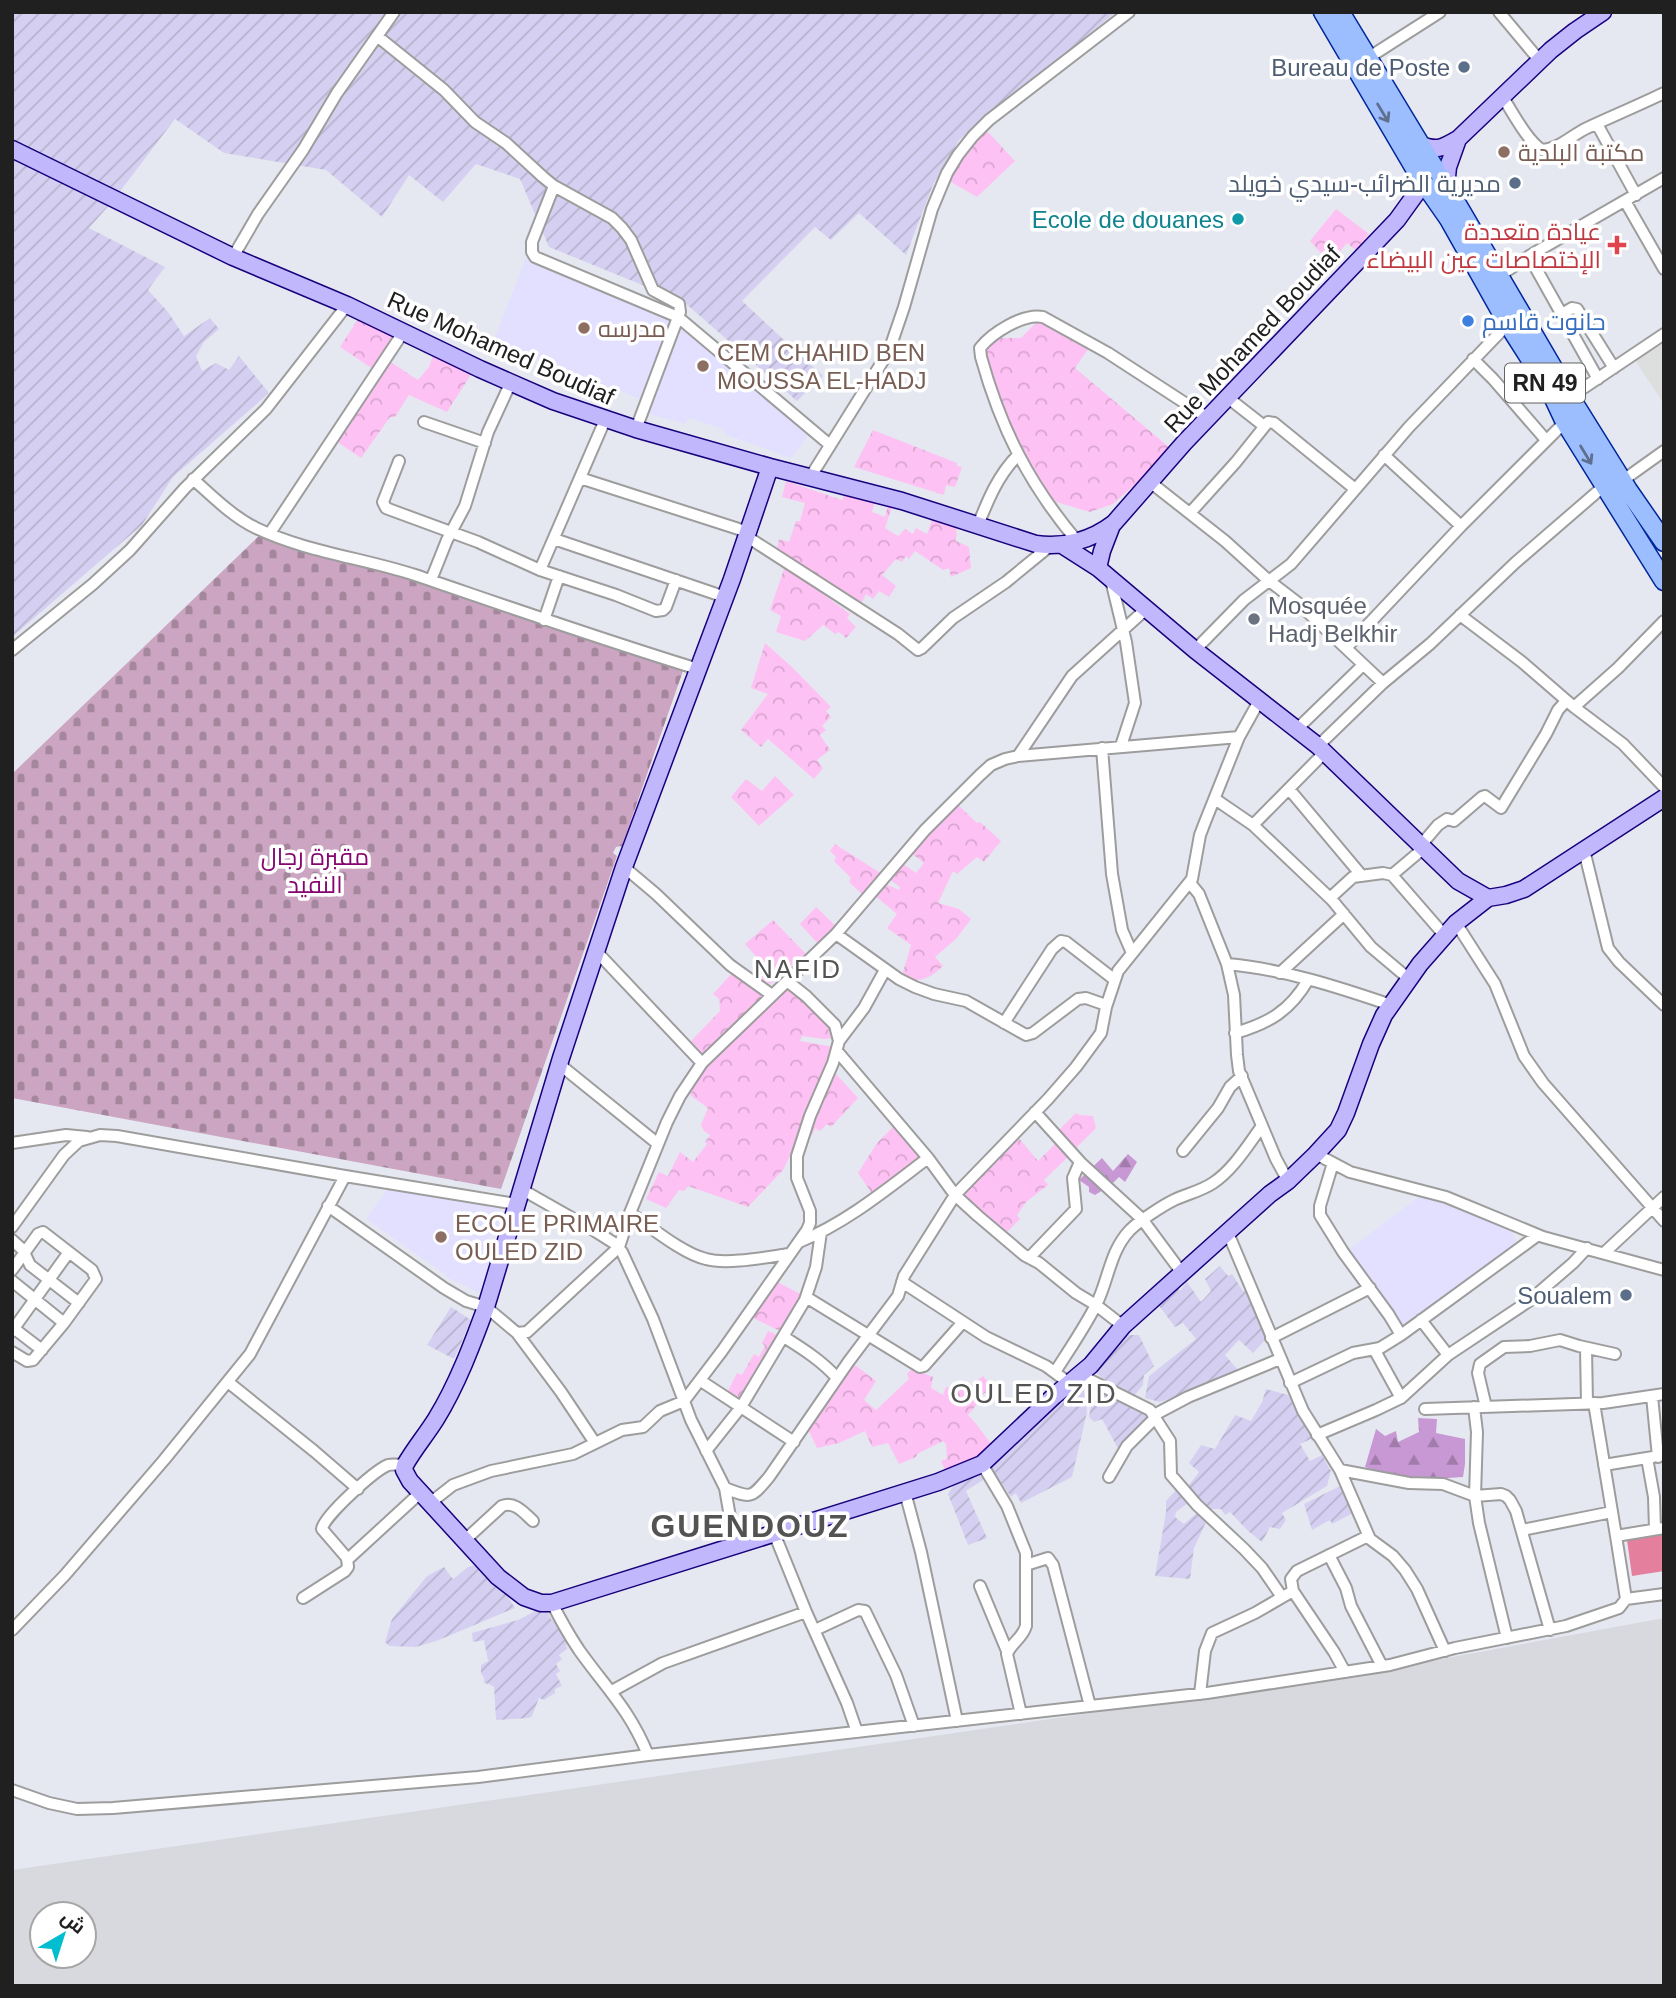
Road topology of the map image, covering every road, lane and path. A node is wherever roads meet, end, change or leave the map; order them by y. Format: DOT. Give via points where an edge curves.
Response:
graph roads {
  1 [pos="394,12"];
  2 [pos="1129,12"];
  3 [pos="1323,12"];
  4 [pos="1340,12"];
  5 [pos="1440,12"];
  6 [pos="1499,12"];
  7 [pos="1603,12"];
  8 [pos="377,36"];
  9 [pos="1368,58"];
  10 [pos="1540,61"];
  11 [pos="1664,93"];
  12 [pos="1502,96"];
  13 [pos="1597,124"];
  14 [pos="1458,139"];
  15 [pos="1418,144"];
  16 [pos="12,149"];
  17 [pos="1664,178"];
  18 [pos="1432,180"];
  19 [pos="554,186"];
  20 [pos="1636,195"];
  21 [pos="1625,201"];
  22 [pos="1529,256"];
  23 [pos="233,257"];
  24 [pos="1664,269"];
  25 [pos="1499,276"];
  26 [pos="347,305"];
  27 [pos="1562,314"];
  28 [pos="678,317"];
  29 [pos="1508,324"];
  30 [pos="404,331"];
  31 [pos="1664,334"];
  32 [pos="1473,359"];
  33 [pos="1614,369"];
  34 [pos="1598,379"];
  35 [pos="511,382"];
  36 [pos="1227,397"];
  37 [pos="1570,397"];
  38 [pos="1208,418"];
  39 [pos="605,420"];
  40 [pos="424,422"];
  41 [pos="1565,422"];
  42 [pos="1264,426"];
  43 [pos="636,429"];
  44 [pos="1546,440"];
  45 [pos="485,443"];
  46 [pos="830,445"];
  47 [pos="1664,452"];
  48 [pos="1384,455"];
  49 [pos="1018,456"];
  50 [pos="399,461"];
  51 [pos="770,467"];
  52 [pos="811,476"];
  53 [pos="580,478"];
  54 [pos="193,480"];
  55 [pos="1622,481"];
  56 [pos="1150,482"];
  57 [pos="1604,486"];
  58 [pos="1355,489"];
  59 [pos="1190,513"];
  60 [pos="978,525"];
  61 [pos="1112,525"];
  62 [pos="1461,526"];
  63 [pos="270,533"];
  64 [pos="451,533"];
  65 [pos="747,534"];
  66 [pos="554,539"];
  67 [pos="1664,542"];
  68 [pos="1063,544"];
  69 [pos="1098,568"];
  70 [pos="540,570"];
  71 [pos="559,576"];
  72 [pos="431,580"];
  73 [pos="676,580"];
  74 [pos="1111,580"];
  75 [pos="1268,580"];
  76 [pos="1664,581"];
  77 [pos="725,597"];
  78 [pos="1145,610"];
  79 [pos="1460,615"];
  80 [pos="544,620"];
  81 [pos="1664,621"];
  82 [pos="1124,629"];
  83 [pos="1346,648"];
  84 [pos="12,650"];
  85 [pos="1195,650"];
  86 [pos="1363,665"];
  87 [pos="698,669"];
  88 [pos="1383,683"];
  89 [pos="1259,701"];
  90 [pos="1570,704"];
  91 [pos="1297,729"];
  92 [pos="1239,737"];
  93 [pos="1121,746"];
  94 [pos="1102,748"];
  95 [pos="1321,749"];
  96 [pos="1018,756"];
  97 [pos="1664,787"];
  98 [pos="1289,789"];
  99 [pos="1664,797"];
  100 [pos="1215,799"];
  101 [pos="1253,825"];
  102 [pos="1422,846"];
  103 [pos="1584,850"];
  104 [pos="624,867"];
  105 [pos="1362,876"];
  106 [pos="1392,876"];
  107 [pos="1190,883"];
  108 [pos="1330,898"];
  109 [pos="1488,898"];
  110 [pos="1344,914"];
  111 [pos="1456,923"];
  112 [pos="836,934"];
  113 [pos="1444,936"];
  114 [pos="596,951"];
  115 [pos="1132,953"];
  116 [pos="1227,964"];
  117 [pos="886,970"];
  118 [pos="1280,973"];
  119 [pos="1409,979"];
  120 [pos="1115,980"];
  121 [pos="1308,980"];
  122 [pos="787,981"];
  123 [pos="772,995"];
  124 [pos="1106,1005"];
  125 [pos="1391,1005"];
  126 [pos="1664,1005"];
  127 [pos="1004,1023"];
  128 [pos="1235,1033"];
  129 [pos="838,1046"];
  130 [pos="702,1063"];
  131 [pos="559,1065"];
  132 [pos="1242,1076"];
  133 [pos="1035,1112"];
  134 [pos="1262,1126"];
  135 [pos="87,1137"];
  136 [pos="12,1143"];
  137 [pos="658,1144"];
  138 [pos="1183,1151"];
  139 [pos="1316,1154"];
  140 [pos="928,1158"];
  141 [pos="1080,1162"];
  142 [pos="1333,1163"];
  143 [pos="345,1176"];
  144 [pos="1288,1181"];
  145 [pos="955,1195"];
  146 [pos="519,1196"];
  147 [pos="1664,1197"];
  148 [pos="328,1206"];
  149 [pos="1653,1208"];
  150 [pos="630,1213"];
  151 [pos="1142,1220"];
  152 [pos="1664,1221"];
  153 [pos="12,1227"];
  154 [pos="821,1232"];
  155 [pos="1228,1233"];
  156 [pos="1538,1235"];
  157 [pos="12,1240"];
  158 [pos="797,1242"];
  159 [pos="618,1247"];
  160 [pos="1587,1248"];
  161 [pos="69,1252"];
  162 [pos="24,1253"];
  163 [pos="1604,1253"];
  164 [pos="789,1254"];
  165 [pos="1030,1258"];
  166 [pos="12,1270"];
  167 [pos="1664,1270"];
  168 [pos="1182,1273"];
  169 [pos="49,1280"];
  170 [pos="12,1281"];
  171 [pos="902,1282"];
  172 [pos="1370,1288"];
  173 [pos="806,1297"];
  174 [pos="35,1299"];
  175 [pos="79,1303"];
  176 [pos="1096,1305"];
  177 [pos="486,1307"];
  178 [pos="1421,1320"];
  179 [pos="963,1322"];
  180 [pos="64,1323"];
  181 [pos="1123,1326"];
  182 [pos="13,1329"];
  183 [pos="517,1333"];
  184 [pos="868,1335"];
  185 [pos="1401,1335"];
  186 [pos="784,1337"];
  187 [pos="1271,1338"];
  188 [pos="1586,1348"];
  189 [pos="1374,1349"];
  190 [pos="42,1350"];
  191 [pos="12,1352"];
  192 [pos="1615,1353"];
  193 [pos="1448,1355"];
  194 [pos="1280,1359"];
  195 [pos="1055,1372"];
  196 [pos="837,1378"];
  197 [pos="1074,1379"];
  198 [pos="701,1381"];
  199 [pos="228,1382"];
  200 [pos="1290,1383"];
  201 [pos="1664,1394"];
  202 [pos="1652,1396"];
  203 [pos="1401,1398"];
  204 [pos="684,1401"];
  205 [pos="1590,1403"];
  206 [pos="741,1407"];
  207 [pos="1480,1407"];
  208 [pos="1425,1409"];
  209 [pos="1155,1416"];
  210 [pos="1317,1435"];
  211 [pos="793,1442"];
  212 [pos="595,1443"];
  213 [pos="705,1451"];
  214 [pos="1656,1457"];
  215 [pos="982,1464"];
  216 [pos="405,1465"];
  217 [pos="1604,1465"];
  218 [pos="1340,1470"];
  219 [pos="1109,1477"];
  220 [pos="725,1488"];
  221 [pos="358,1489"];
  222 [pos="905,1492"];
  223 [pos="1475,1496"];
  224 [pos="425,1498"];
  225 [pos="1612,1512"];
  226 [pos="533,1521"];
  227 [pos="1660,1529"];
  228 [pos="1522,1530"];
  229 [pos="774,1533"];
  230 [pos="1368,1536"];
  231 [pos="1616,1536"];
  232 [pos="465,1540"];
  233 [pos="741,1544"];
  234 [pos="1329,1555"];
  235 [pos="347,1560"];
  236 [pos="1026,1564"];
  237 [pos="980,1587"];
  238 [pos="1293,1591"];
  239 [pos="1664,1594"];
  240 [pos="1282,1597"];
  241 [pos="303,1598"];
  242 [pos="1626,1599"];
  243 [pos="552,1603"];
  244 [pos="806,1612"];
  245 [pos="12,1630"];
  246 [pos="816,1630"];
  247 [pos="1550,1630"];
  248 [pos="1507,1638"];
  249 [pos="1007,1651"];
  250 [pos="1445,1651"];
  251 [pos="1382,1666"];
  252 [pos="1345,1672"];
  253 [pos="612,1691"];
  254 [pos="1200,1694"];
  255 [pos="1090,1706"];
  256 [pos="1021,1714"];
  257 [pos="957,1721"];
  258 [pos="914,1726"];
  259 [pos="857,1732"];
  260 [pos="648,1755"];
  261 [pos="12,1790"];
  1 -- 8 [label="street"];
  2 -- 46 [label="street" via="989,120 958,155 932,209 889,351"];
  3 -- 18 [label="main road, RN 49, one-way"];
  4 -- 9 [label="main road, RN 49"];
  5 -- 9 [label="street"];
  6 -- 10 [label="street"];
  7 -- 10 [label="street"];
  8 -- 19 [label="street"];
  8 -- 23 [label="street"];
  9 -- 15 [label="main road, RN 49"];
  10 -- 12 [label="street"];
  11 -- 13 [label="street"];
  12 -- 13 [label="street" via="1542,150"];
  12 -- 14 [label="street"];
  13 -- 20 [label="street"];
  14 -- 15 [label="street" via="1439,149"];
  14 -- 18 [label="street" via="1448,167"];
  15 -- 18 [label="main road, RN 49"];
  16 -- 23 [label="street, Rue Mohamed Boudiaf"];
  17 -- 20 [label="street"];
  18 -- 25 [label="main road, RN 49"];
  18 -- 29 [label="main road, RN 49" via="1448,219"];
  18 -- 36 [label="street, Rue Mohamed Boudiaf"];
  19 -- 28 [label="street" via="622,228 653,290 679,304"];
  19 -- 28 [label="street" via="532,242 535,257"];
  20 -- 21 [label="street"];
  21 -- 22 [label="street"];
  21 -- 24 [label="street"];
  22 -- 25 [label="street"];
  22 -- 27 [label="street"];
  23 -- 26 [label="street, Rue Mohamed Boudiaf"];
  25 -- 37 [label="main road, RN 49"];
  26 -- 30 [label="street, Rue Mohamed Boudiaf"];
  26 -- 54 [label="street" via="266,409"];
  27 -- 33 [label="street" via="1577,309"];
  27 -- 34 [label="street"];
  28 -- 43 [label="street"];
  28 -- 46 [label="street"];
  29 -- 32 [label="street"];
  29 -- 41 [label="main road, RN 49"];
  30 -- 35 [label="street, Rue Mohamed Boudiaf"];
  30 -- 63 [label="street"];
  31 -- 33 [label="street"];
  32 -- 44 [label="street"];
  32 -- 48 [label="street"];
  33 -- 34 [label="street"];
  34 -- 37 [label="street"];
  35 -- 39 [label="street, Rue Mohamed Boudiaf"];
  35 -- 45 [label="street"];
  36 -- 38 [label="street, Rue Mohamed Boudiaf"];
  36 -- 42 [label="street"];
  37 -- 55 [label="main road, RN 49"];
  38 -- 49 [label="street" via="1085,339 1034,316 994,334 979,350"];
  38 -- 56 [label="street, Rue Mohamed Boudiaf"];
  39 -- 43 [label="street, Rue Mohamed Boudiaf"];
  39 -- 53 [label="street"];
  40 -- 45 [label="street"];
  41 -- 44 [label="street"];
  41 -- 57 [label="main road, RN 49, one-way"];
  42 -- 58 [label="street" via="1274,423"];
  42 -- 59 [label="street"];
  43 -- 51 [label="street, Rue Mohamed Boudiaf"];
  44 -- 62 [label="street"];
  45 -- 64 [label="street" via="465,506"];
  46 -- 52 [label="street"];
  47 -- 55 [label="street"];
  48 -- 58 [label="street"];
  48 -- 62 [label="street"];
  49 -- 60 [label="street" via="996,484"];
  49 -- 68 [label="street" via="1049,506"];
  50 -- 64 [label="street" via="384,505"];
  51 -- 52 [label="street, Rue Mohamed Boudiaf"];
  51 -- 65 [label="street"];
  52 -- 60 [label="street, Rue Mohamed Boudiaf"];
  53 -- 65 [label="street"];
  53 -- 66 [label="street"];
  54 -- 63 [label="street" via="250,525"];
  54 -- 84 [label="street" via="117,562"];
  55 -- 67 [label="main road, RN 49"];
  56 -- 59 [label="street"];
  56 -- 61 [label="street, Rue Mohamed Boudiaf"];
  57 -- 76 [label="main road, RN 49"];
  57 -- 79 [label="street"];
  58 -- 75 [label="street" via="1291,564"];
  59 -- 75 [label="street"];
  60 -- 68 [label="street, Rue Mohamed Boudiaf" via="1036,544"];
  61 -- 68 [label="street, Rue Mohamed Boudiaf"];
  61 -- 69 [label="street, Rue Mohamed Boudiaf"];
  62 -- 83 [label="street"];
  63 -- 72 [label="street"];
  64 -- 70 [label="street"];
  64 -- 72 [label="street"];
  65 -- 68 [label="street" via="918,650 953,618"];
  65 -- 77 [label="street"];
  66 -- 70 [label="street"];
  66 -- 73 [label="street"];
  68 -- 69 [label="street"];
  69 -- 74 [label="street"];
  70 -- 71 [label="street"];
  71 -- 73 [label="street" via="660,611"];
  71 -- 80 [label="street"];
  72 -- 80 [label="street"];
  73 -- 77 [label="street"];
  74 -- 78 [label="street"];
  74 -- 82 [label="street"];
  75 -- 83 [label="street"];
  75 -- 85 [label="street"];
  77 -- 87 [label="street"];
  78 -- 82 [label="street"];
  78 -- 85 [label="street"];
  79 -- 88 [label="street"];
  79 -- 90 [label="street"];
  80 -- 87 [label="street"];
  81 -- 90 [label="street" via="1618,668"];
  82 -- 93 [label="street" via="1135,704"];
  82 -- 96 [label="street" via="1072,676"];
  83 -- 86 [label="street"];
  85 -- 89 [label="street"];
  86 -- 88 [label="street"];
  86 -- 91 [label="street"];
  87 -- 104 [label="street"];
  88 -- 95 [label="street"];
  89 -- 91 [label="street"];
  89 -- 92 [label="street"];
  90 -- 97 [label="street" via="1629,749"];
  90 -- 102 [label="street" via="1558,710 1501,808 1482,797 1454,821 1447,819 1438,825"];
  91 -- 95 [label="street"];
  92 -- 93 [label="street"];
  92 -- 100 [label="street"];
  93 -- 94 [label="street"];
  94 -- 96 [label="street"];
  94 -- 115 [label="street" via="1113,883 1122,930"];
  95 -- 98 [label="street"];
  95 -- 102 [label="street"];
  96 -- 112 [label="street" via="991,765 980,775 925,830"];
  98 -- 101 [label="street"];
  98 -- 105 [label="street"];
  99 -- 103 [label="street"];
  100 -- 101 [label="street"];
  100 -- 107 [label="street" via="1200,835"];
  101 -- 108 [label="street"];
  102 -- 106 [label="street"];
  102 -- 109 [label="street" via="1458,881"];
  103 -- 109 [label="street" via="1524,888"];
  103 -- 126 [label="street" via="1608,948"];
  104 -- 114 [label="street"];
  104 -- 123 [label="street" via="730,965"];
  105 -- 106 [label="street"];
  105 -- 108 [label="street" via="1353,877"];
  106 -- 113 [label="street"];
  107 -- 115 [label="street"];
  107 -- 116 [label="street" via="1199,894"];
  108 -- 110 [label="street"];
  109 -- 111 [label="street"];
  110 -- 118 [label="street"];
  110 -- 119 [label="street" via="1371,947"];
  111 -- 113 [label="street"];
  111 -- 149 [label="street" via="1495,984 1524,1056"];
  112 -- 117 [label="street"];
  112 -- 122 [label="street"];
  113 -- 119 [label="street"];
  114 -- 130 [label="street"];
  114 -- 131 [label="street"];
  115 -- 120 [label="street"];
  116 -- 118 [label="street"];
  116 -- 128 [label="street"];
  117 -- 127 [label="street" via="915,987 967,1001"];
  117 -- 129 [label="street"];
  118 -- 121 [label="street"];
  119 -- 125 [label="street"];
  120 -- 124 [label="street"];
  120 -- 127 [label="street" via="1061,941"];
  121 -- 125 [label="street"];
  121 -- 128 [label="street" via="1283,1011 1261,1026"];
  122 -- 123 [label="street"];
  122 -- 129 [label="street" via="835,1026"];
  123 -- 130 [label="street"];
  124 -- 127 [label="street" via="1078,999 1029,1035"];
  124 -- 133 [label="street" via="1101,1033"];
  125 -- 139 [label="street" via="1338,1130"];
  128 -- 132 [label="street"];
  129 -- 140 [label="street"];
  129 -- 158 [label="street" via="797,1156 797,1178 810,1217"];
  130 -- 137 [label="street" via="680,1096"];
  131 -- 137 [label="street"];
  131 -- 146 [label="street"];
  132 -- 134 [label="street"];
  132 -- 138 [label="street"];
  133 -- 141 [label="street"];
  133 -- 145 [label="street"];
  134 -- 144 [label="street"];
  134 -- 151 [label="street" via="1219,1179"];
  135 -- 136 [label="street" via="66,1135"];
  135 -- 143 [label="street" via="117,1136"];
  135 -- 153 [label="street" via="64,1155"];
  137 -- 150 [label="street"];
  139 -- 142 [label="street"];
  139 -- 144 [label="street"];
  140 -- 145 [label="street"];
  140 -- 154 [label="street"];
  141 -- 151 [label="street"];
  141 -- 165 [label="street" via="1073,1178 1076,1209"];
  142 -- 156 [label="street" via="1350,1172 1446,1197"];
  142 -- 172 [label="street" via="1320,1215"];
  143 -- 146 [label="street"];
  143 -- 148 [label="street"];
  144 -- 155 [label="street"];
  145 -- 165 [label="street"];
  145 -- 171 [label="street"];
  146 -- 159 [label="street" via="576,1219"];
  146 -- 177 [label="street"];
  147 -- 149 [label="street"];
  148 -- 177 [label="street" via="444,1288"];
  148 -- 199 [label="street" via="260,1339"];
  149 -- 152 [label="street"];
  149 -- 163 [label="street"];
  150 -- 159 [label="street"];
  150 -- 164 [label="street" via="705,1259"];
  151 -- 168 [label="street"];
  151 -- 176 [label="street" via="1119,1243"];
  154 -- 158 [label="street"];
  154 -- 173 [label="street"];
  155 -- 168 [label="street"];
  155 -- 187 [label="street"];
  156 -- 160 [label="street"];
  156 -- 178 [label="street"];
  157 -- 162 [label="street"];
  158 -- 164 [label="street"];
  159 -- 183 [label="street" via="527,1332"];
  159 -- 204 [label="street" via="653,1319"];
  160 -- 163 [label="street"];
  160 -- 193 [label="street" via="1529,1301"];
  161 -- 162 [label="street" via="43,1232"];
  161 -- 169 [label="street"];
  161 -- 175 [label="street" via="92,1270 96,1279"];
  162 -- 166 [label="street"];
  162 -- 169 [label="street" via="30,1265"];
  163 -- 167 [label="street"];
  164 -- 198 [label="street"];
  165 -- 176 [label="street"];
  168 -- 181 [label="street"];
  169 -- 174 [label="street"];
  169 -- 175 [label="street"];
  170 -- 174 [label="street"];
  171 -- 179 [label="street"];
  171 -- 184 [label="street" via="898,1296"];
  172 -- 185 [label="street"];
  172 -- 187 [label="street"];
  173 -- 184 [label="street"];
  173 -- 186 [label="street"];
  174 -- 180 [label="street"];
  174 -- 182 [label="street"];
  175 -- 180 [label="street"];
  176 -- 181 [label="street"];
  176 -- 195 [label="street"];
  177 -- 183 [label="street"];
  177 -- 216 [label="street" via="448,1398"];
  178 -- 185 [label="street"];
  178 -- 193 [label="street"];
  179 -- 184 [label="street" via="923,1367"];
  179 -- 195 [label="street"];
  180 -- 190 [label="street"];
  181 -- 197 [label="street" via="1091,1366"];
  182 -- 190 [label="street"];
  183 -- 212 [label="street"];
  184 -- 196 [label="street"];
  185 -- 189 [label="street"];
  186 -- 196 [label="street"];
  186 -- 206 [label="street"];
  187 -- 194 [label="street"];
  188 -- 192 [label="street"];
  188 -- 205 [label="street"];
  188 -- 207 [label="street" via="1560,1340 1498,1350 1478,1368"];
  189 -- 200 [label="street" via="1353,1353"];
  189 -- 203 [label="street"];
  190 -- 191 [label="street" via="29,1362"];
  193 -- 203 [label="street"];
  194 -- 200 [label="street"];
  194 -- 209 [label="street" via="1188,1397"];
  195 -- 197 [label="street"];
  196 -- 211 [label="street"];
  197 -- 209 [label="street" via="1141,1404"];
  197 -- 215 [label="street"];
  198 -- 204 [label="street"];
  198 -- 206 [label="street"];
  199 -- 221 [label="street"];
  199 -- 245 [label="street" via="65,1575"];
  200 -- 210 [label="street"];
  201 -- 202 [label="street"];
  202 -- 205 [label="street"];
  202 -- 214 [label="street"];
  203 -- 210 [label="street"];
  204 -- 212 [label="street" via="660,1411 643,1427 622,1430"];
  204 -- 213 [label="street"];
  205 -- 207 [label="street"];
  205 -- 217 [label="street"];
  206 -- 211 [label="street"];
  206 -- 213 [label="street"];
  207 -- 208 [label="street"];
  207 -- 223 [label="street"];
  209 -- 219 [label="street"];
  209 -- 240 [label="street" via="1170,1441 1171,1475 1262,1568"];
  210 -- 218 [label="street"];
  211 -- 220 [label="street" via="754,1494 741,1495"];
  212 -- 224 [label="street" via="564,1457 515,1465"];
  213 -- 220 [label="street"];
  214 -- 217 [label="street"];
  214 -- 227 [label="street" via="1654,1497"];
  215 -- 222 [label="street"];
  215 -- 236 [label="street" via="1007,1506"];
  216 -- 221 [label="street" via="387,1466"];
  216 -- 224 [label="street" via="406,1475"];
  217 -- 225 [label="street"];
  218 -- 223 [label="street" via="1409,1483 1443,1484"];
  218 -- 230 [label="street"];
  220 -- 233 [label="street"];
  221 -- 235 [label="street" via="322,1525"];
  222 -- 229 [label="street"];
  222 -- 257 [label="street"];
  223 -- 228 [label="street" via="1506,1496 1517,1511"];
  223 -- 248 [label="street"];
  224 -- 232 [label="street"];
  224 -- 235 [label="street"];
  225 -- 228 [label="street"];
  225 -- 231 [label="street"];
  226 -- 232 [label="street" via="507,1504"];
  227 -- 231 [label="street"];
  228 -- 247 [label="street"];
  229 -- 233 [label="street"];
  229 -- 244 [label="street"];
  230 -- 234 [label="street"];
  230 -- 250 [label="street" via="1405,1570"];
  231 -- 242 [label="street"];
  232 -- 243 [label="street" via="517,1592 533,1601"];
  233 -- 243 [label="street"];
  234 -- 238 [label="street" via="1293,1574"];
  234 -- 251 [label="street"];
  235 -- 241 [label="street" via="347,1569"];
  236 -- 249 [label="street" via="1026,1626"];
  236 -- 255 [label="street" via="1048,1558 1053,1565"];
  237 -- 249 [label="street"];
  238 -- 240 [label="street"];
  238 -- 252 [label="street"];
  239 -- 242 [label="street"];
  240 -- 254 [label="street" via="1212,1633"];
  242 -- 247 [label="street" via="1619,1608"];
  243 -- 253 [label="street" via="576,1645"];
  244 -- 246 [label="street"];
  244 -- 253 [label="street" via="663,1663"];
  246 -- 258 [label="street" via="865,1611"];
  246 -- 259 [label="street"];
  247 -- 248 [label="street"];
  248 -- 250 [label="street"];
  249 -- 256 [label="street"];
  250 -- 251 [label="street"];
  251 -- 252 [label="street"];
  252 -- 254 [label="street"];
  253 -- 260 [label="street"];
  254 -- 255 [label="street"];
  255 -- 256 [label="street"];
  256 -- 257 [label="street"];
  257 -- 258 [label="street"];
  258 -- 259 [label="street"];
  259 -- 260 [label="street"];
  260 -- 261 [label="street" via="478,1777 113,1808 78,1809"];
}
